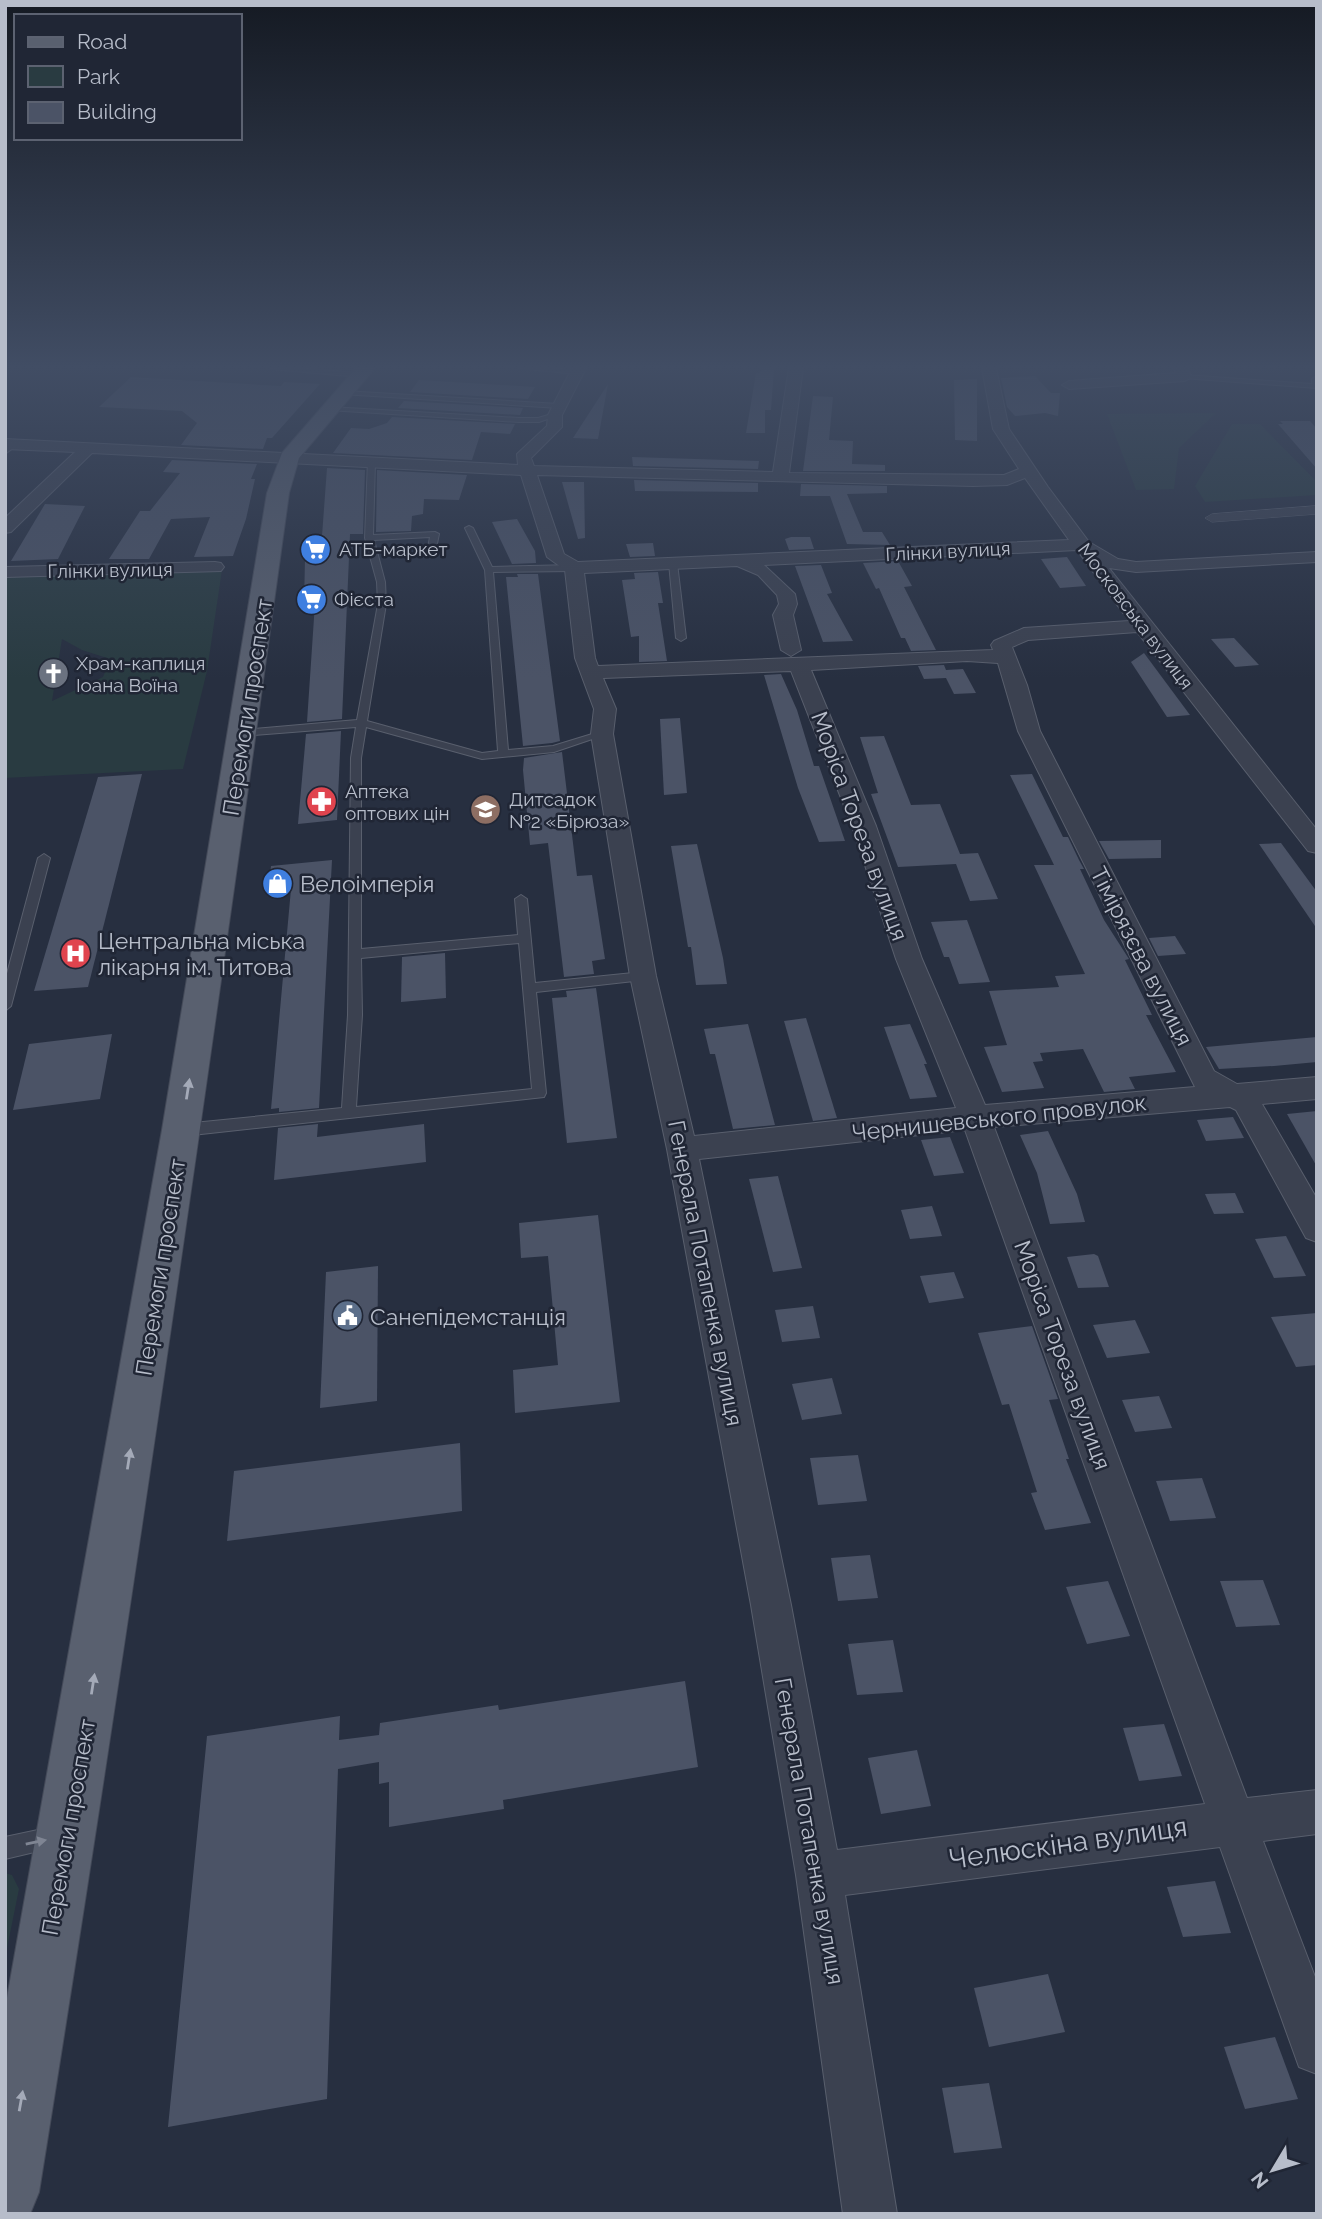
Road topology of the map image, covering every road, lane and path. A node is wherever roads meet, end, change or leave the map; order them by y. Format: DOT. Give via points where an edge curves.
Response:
graph roads {
  1 [pos="1029,471"];
  2 [pos="64,472"];
  3 [pos="285,472"];
  4 [pos="371,472"];
  5 [pos="530,472"];
  6 [pos="579,472"];
  7 [pos="781,472"];
  8 [pos="1028,472"];
  9 [pos="780,478"];
  10 [pos="1317,510"];
  11 [pos="1212,518"];
  12 [pos="5,528"];
  13 [pos="470,528"];
  14 [pos="369,538"];
  15 [pos="1081,545"];
  16 [pos="431,553"];
  17 [pos="1317,556"];
  18 [pos="740,561"];
  19 [pos="673,563"];
  20 [pos="215,568"];
  21 [pos="574,568"];
  22 [pos="489,570"];
  23 [pos="5,572"];
  24 [pos="1142,625"];
  25 [pos="681,638"];
  26 [pos="1004,657"];
  27 [pos="795,658"];
  28 [pos="592,672"];
  29 [pos="363,723"];
  30 [pos="242,733"];
  31 [pos="602,734"];
  32 [pos="503,754"];
  33 [pos="1317,846"];
  34 [pos="44,858"];
  35 [pos="521,899"];
  36 [pos="525,938"];
  37 [pos="356,954"];
  38 [pos="643,976"];
  39 [pos="529,988"];
  40 [pos="5,1006"];
  41 [pos="1317,1088"];
  42 [pos="1232,1095"];
  43 [pos="349,1113"];
  44 [pos="975,1117"];
  45 [pos="182,1130"];
  46 [pos="682,1150"];
  47 [pos="1317,1229"];
  48 [pos="1317,1812"];
  49 [pos="1234,1821"];
  50 [pos="67,1835"];
  51 [pos="5,1848"];
  52 [pos="819,1875"];
  53 [pos="1317,2049"];
  54 [pos="5,2192"];
  55 [pos="870,2214"];
  1 -- 15 [label="street, Московська вулиця"];
  2 -- 12 [label="street"];
  3 -- 30 [label="main road, Перемоги проспект" via="273,517"];
  4 -- 14 [label="lane"];
  5 -- 21 [label="street" via="556,557"];
  6 -- 9 [label="street"];
  7 -- 9 [label="street"];
  8 -- 9 [label="street" via="1007,480 974,481"];
  10 -- 11 [label="street"];
  13 -- 22 [label="lane"];
  14 -- 16 [label="lane" via="435,534"];
  14 -- 29 [label="lane" via="382,604"];
  15 -- 17 [label="street" via="1103,561 1136,567"];
  15 -- 18 [label="street, Глінки вулиця"];
  15 -- 24 [label="street, Московська вулиця"];
  18 -- 19 [label="street, Глінки вулиця"];
  18 -- 27 [label="street, Моріса Тореза вулиця" via="764,571 786,594 783,615"];
  19 -- 21 [label="street, Глінки вулиця"];
  19 -- 25 [label="lane"];
  20 -- 23 [label="street, Глінки вулиця"];
  21 -- 22 [label="lane"];
  21 -- 28 [label="street, Генерала Потапенка вулиця" via="584,658"];
  22 -- 32 [label="lane"];
  24 -- 26 [label="street" via="1014,636 1001,645"];
  24 -- 33 [label="street, Московська вулиця"];
  26 -- 27 [label="street"];
  26 -- 42 [label="street, Тімірязєва вулиця" via="1029,731 1203,1078"];
  27 -- 28 [label="street"];
  27 -- 44 [label="street, Моріса Тореза вулиця" via="864,826 909,959"];
  28 -- 31 [label="street, Генерала Потапенка вулиця" via="605,709"];
  29 -- 30 [label="lane"];
  29 -- 32 [label="lane" via="482,756"];
  29 -- 37 [label="lane" via="356,758"];
  45 -- 30 [label="main road, Перемоги проспект, one-way"];
  31 -- 32 [label="lane" via="554,748"];
  31 -- 38 [label="street, Генерала Потапенка вулиця"];
  34 -- 40 [label="lane"];
  35 -- 36 [label="lane"];
  36 -- 37 [label="lane"];
  36 -- 39 [label="lane"];
  37 -- 43 [label="lane"];
  38 -- 39 [label="lane"];
  38 -- 46 [label="street, Генерала Потапенка вулиця"];
  39 -- 43 [label="lane" via="539,1093"];
  41 -- 42 [label="street, Чернишевського провулок"];
  42 -- 44 [label="street, Чернишевського провулок"];
  42 -- 47 [label="street, Тімірязєва вулиця" via="1246,1102"];
  43 -- 45 [label="lane"];
  44 -- 46 [label="street, Чернишевського провулок"];
  44 -- 49 [label="street, Моріса Тореза вулиця"];
  50 -- 45 [label="main road, Перемоги проспект, one-way"];
  46 -- 52 [label="street, Генерала Потапенка вулиця"];
  48 -- 49 [label="street, Челюскіна вулиця"];
  49 -- 52 [label="street, Челюскіна вулиця"];
  49 -- 53 [label="street, Моріса Тореза вулиця"];
  51 -- 50 [label="lane, one-way"];
  54 -- 50 [label="main road, Перемоги проспект, one-way"];
  52 -- 55 [label="street, Генерала Потапенка вулиця"];
}
